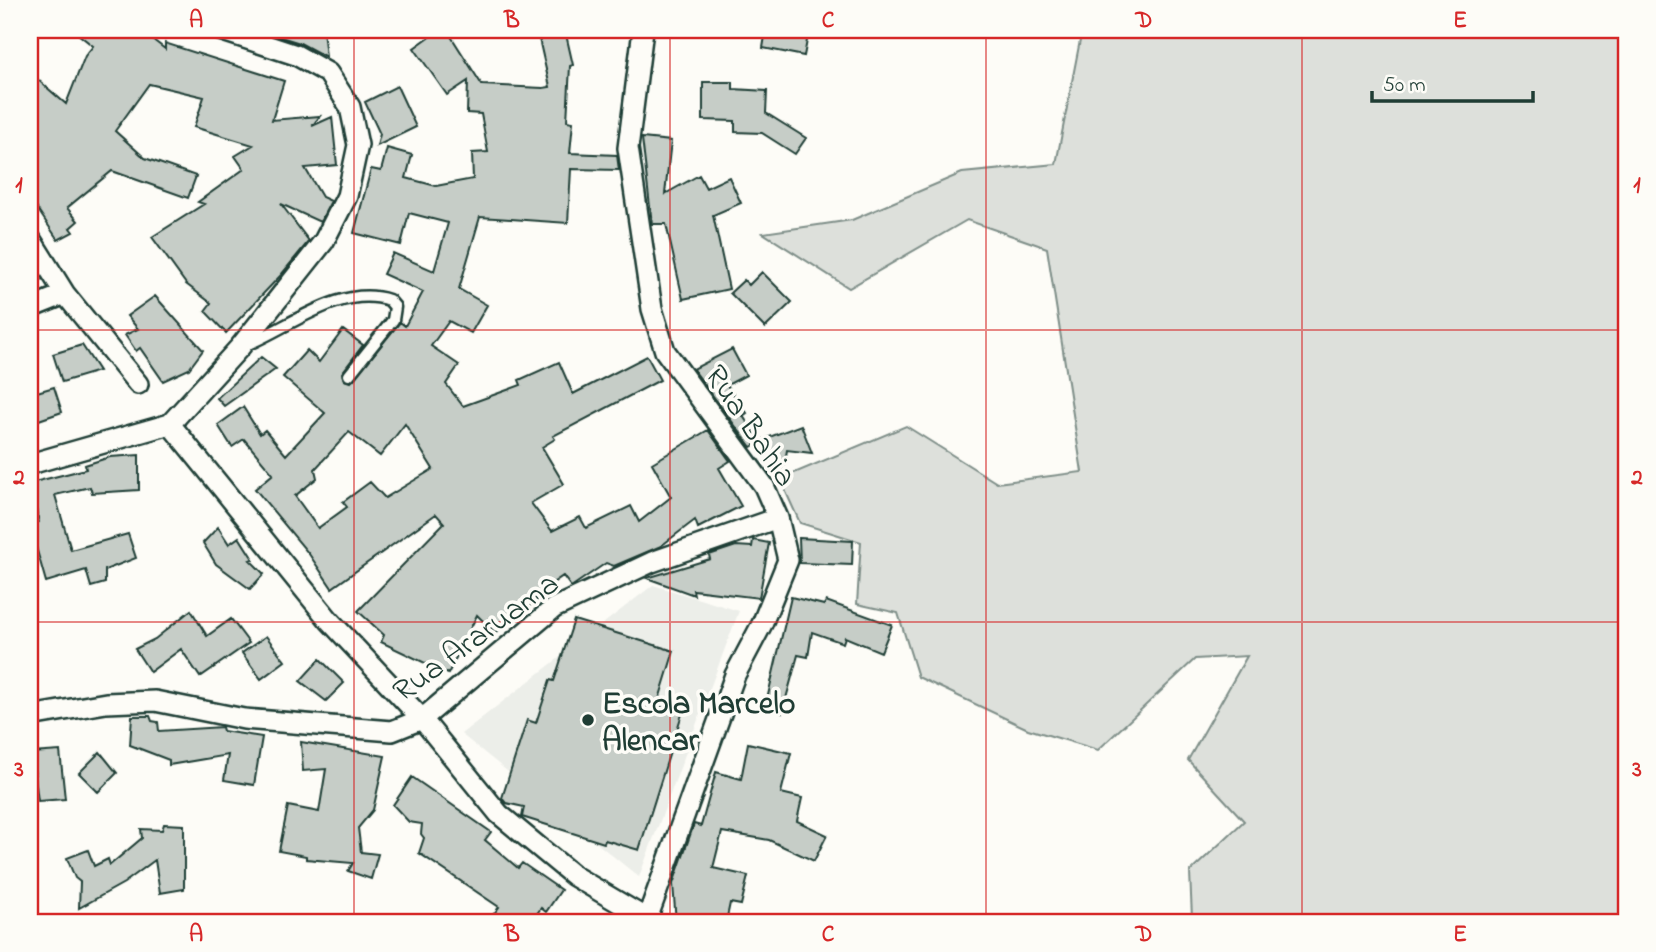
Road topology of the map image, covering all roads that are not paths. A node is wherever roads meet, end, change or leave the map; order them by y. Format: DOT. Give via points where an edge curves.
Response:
graph roads {
  1 [pos="220,30"];
  2 [pos="643,30"];
  3 [pos="30,238"];
  4 [pos="65,293"];
  5 [pos="30,308"];
  6 [pos="240,347"];
  7 [pos="349,375"];
  8 [pos="138,384"];
  9 [pos="170,424"];
  10 [pos="30,464"];
  11 [pos="778,517"];
  12 [pos="30,716"];
  13 [pos="422,719"];
  14 [pos="647,921"];
  1 -- 6 [label="street" via="296,55 328,73 350,107 358,145 347,196 324,241"];
  2 -- 11 [label="street, Rua Bahia" via="628,148 652,309 665,351 764,486"];
  3 -- 4 [label="street"];
  4 -- 5 [label="street"];
  4 -- 8 [label="street"];
  6 -- 7 [label="lane" via="349,298 389,300 395,307 393,320"];
  6 -- 9 [label="street"];
  9 -- 10 [label="street"];
  9 -- 13 [label="street" via="329,620"];
  11 -- 13 [label="street, Rua Araruama" via="652,562 554,608"];
  11 -- 14 [label="street, Rua Bahia" via="788,560 735,675"];
  12 -- 13 [label="street, Rua Araruama" via="106,703 155,701 244,719 392,731"];
  13 -- 14 [label="street" via="499,814 574,876"];
}
